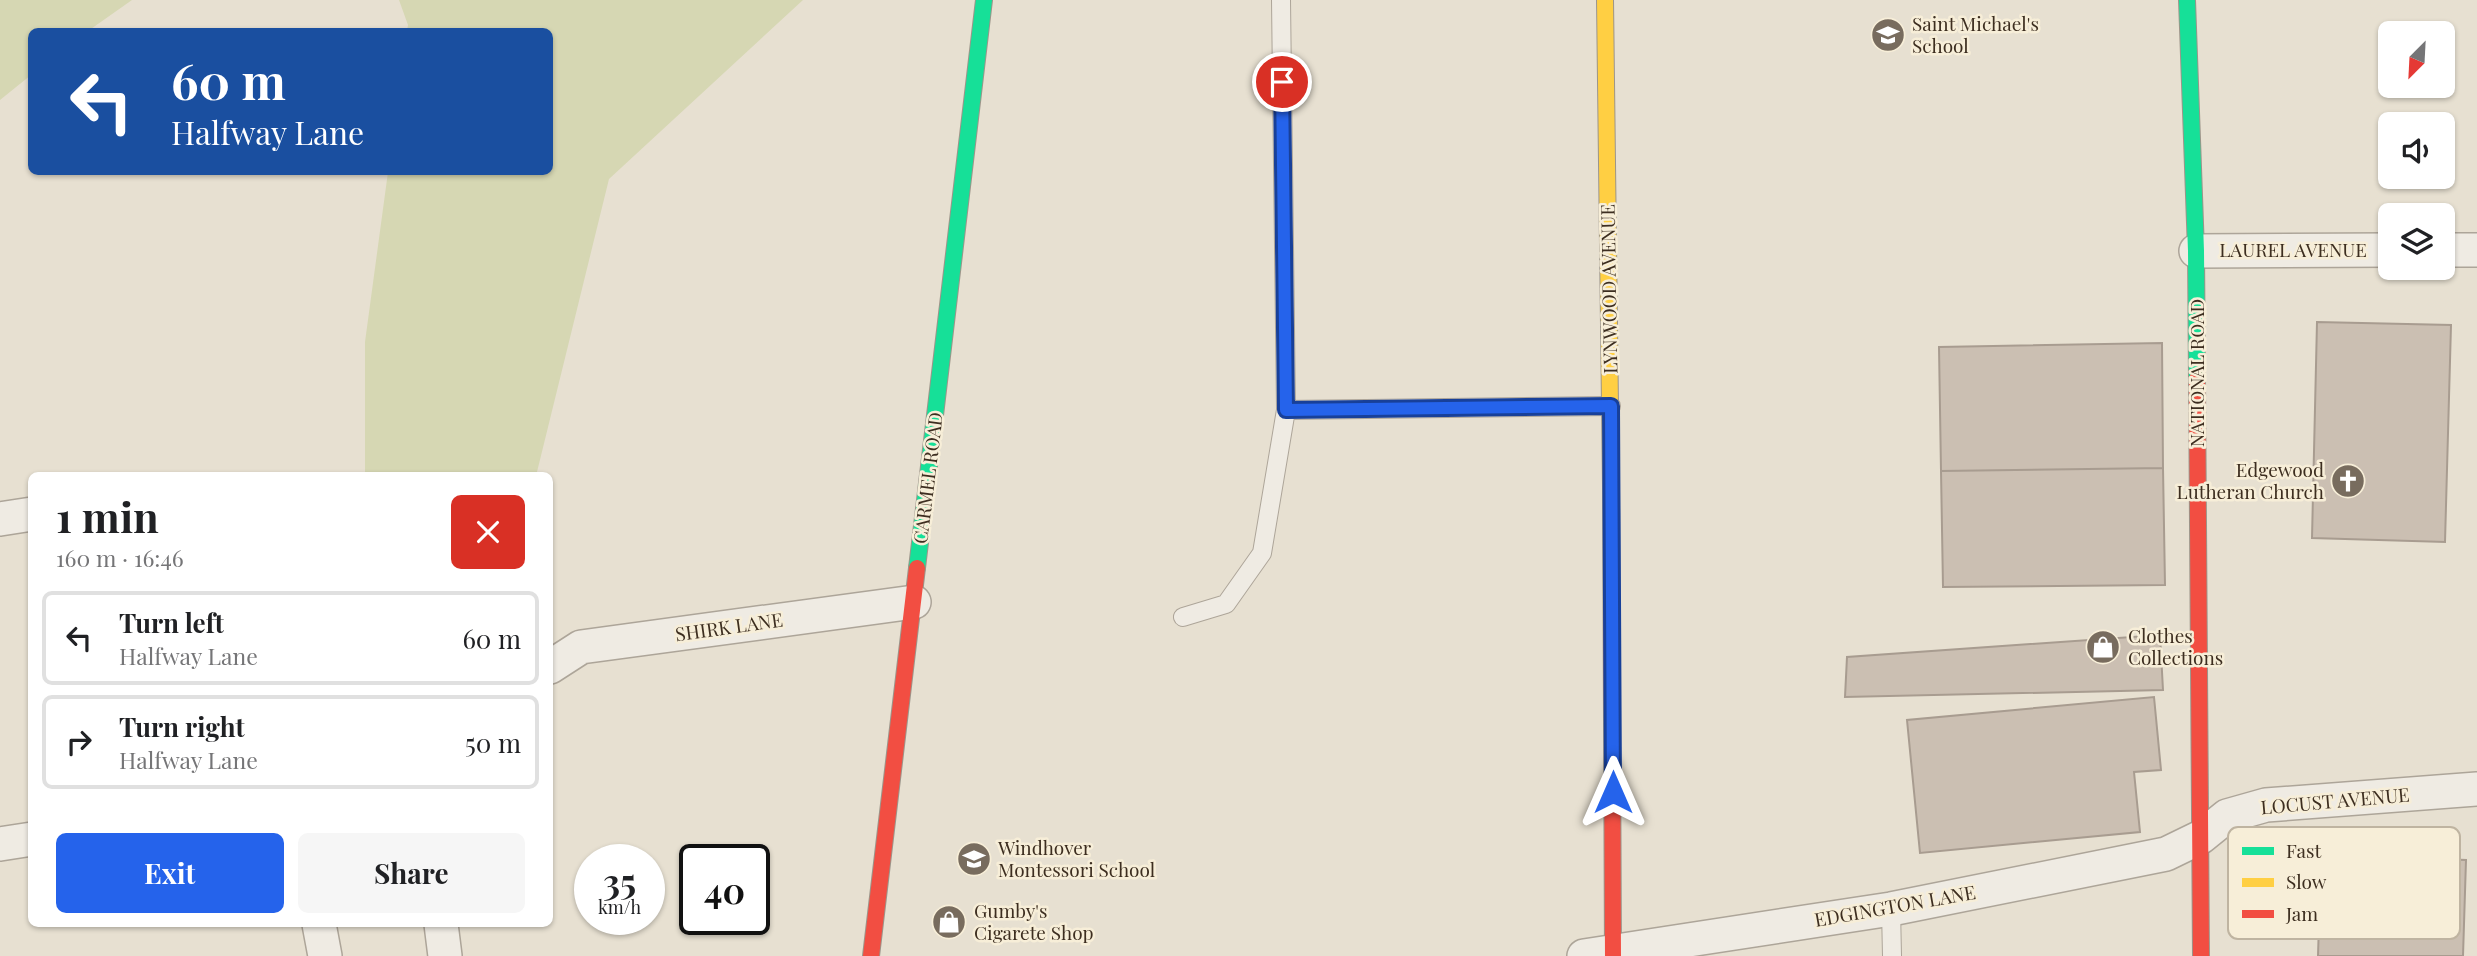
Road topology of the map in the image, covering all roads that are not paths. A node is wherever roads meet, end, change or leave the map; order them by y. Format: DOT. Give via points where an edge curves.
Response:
graph roads {
  1 [pos="984,0"];
  2 [pos="1281,0"];
  3 [pos="1605,0"];
  4 [pos="2187,0"];
  5 [pos="2378,250"];
  6 [pos="2455,250"];
  7 [pos="2477,250"];
  8 [pos="2196,251"];
  9 [pos="1611,406"];
  10 [pos="1286,410"];
  11 [pos="28,515"];
  12 [pos="0,519"];
  13 [pos="914,602"];
  14 [pos="1184,617"];
  15 [pos="553,665"];
  16 [pos="2477,789"];
  17 [pos="2201,837"];
  18 [pos="28,840"];
  19 [pos="0,844"];
  20 [pos="1891,909"];
  21 [pos="320,927"];
  22 [pos="441,927"];
  23 [pos="1603,955"];
  24 [pos="325,956"];
  25 [pos="445,956"];
  26 [pos="871,956"];
  27 [pos="1892,956"];
  28 [pos="2201,956"];
  1 -- 13 [label="street, CARMEL ROAD"];
  2 -- 10 [label="lane"];
  3 -- 9 [label="street, LYNWOOD AVENUE"];
  4 -- 8 [label="street, NATIONAL ROAD"];
  5 -- 8 [label="street, LAUREL AVENUE"];
  6 -- 7 [label="street"];
  8 -- 17 [label="street, NATIONAL ROAD"];
  9 -- 10 [label="lane"];
  9 -- 23 [label="street, LYNWOOD AVENUE"];
  10 -- 14 [label="lane" via="1262,553 1226,604"];
  11 -- 12 [label="street"];
  13 -- 15 [label="street, SHIRK LANE" via="581,647"];
  13 -- 26 [label="street, CARMEL ROAD"];
  16 -- 17 [label="street, LOCUST AVENUE" via="2266,805 2227,816"];
  17 -- 20 [label="street, EDGINGTON LANE" via="2166,854"];
  17 -- 28 [label="street, NATIONAL ROAD"];
  18 -- 19 [label="street"];
  20 -- 23 [label="street, EDGINGTON LANE"];
  20 -- 27 [label="lane"];
  21 -- 24 [label="street"];
  22 -- 25 [label="street"];
}
